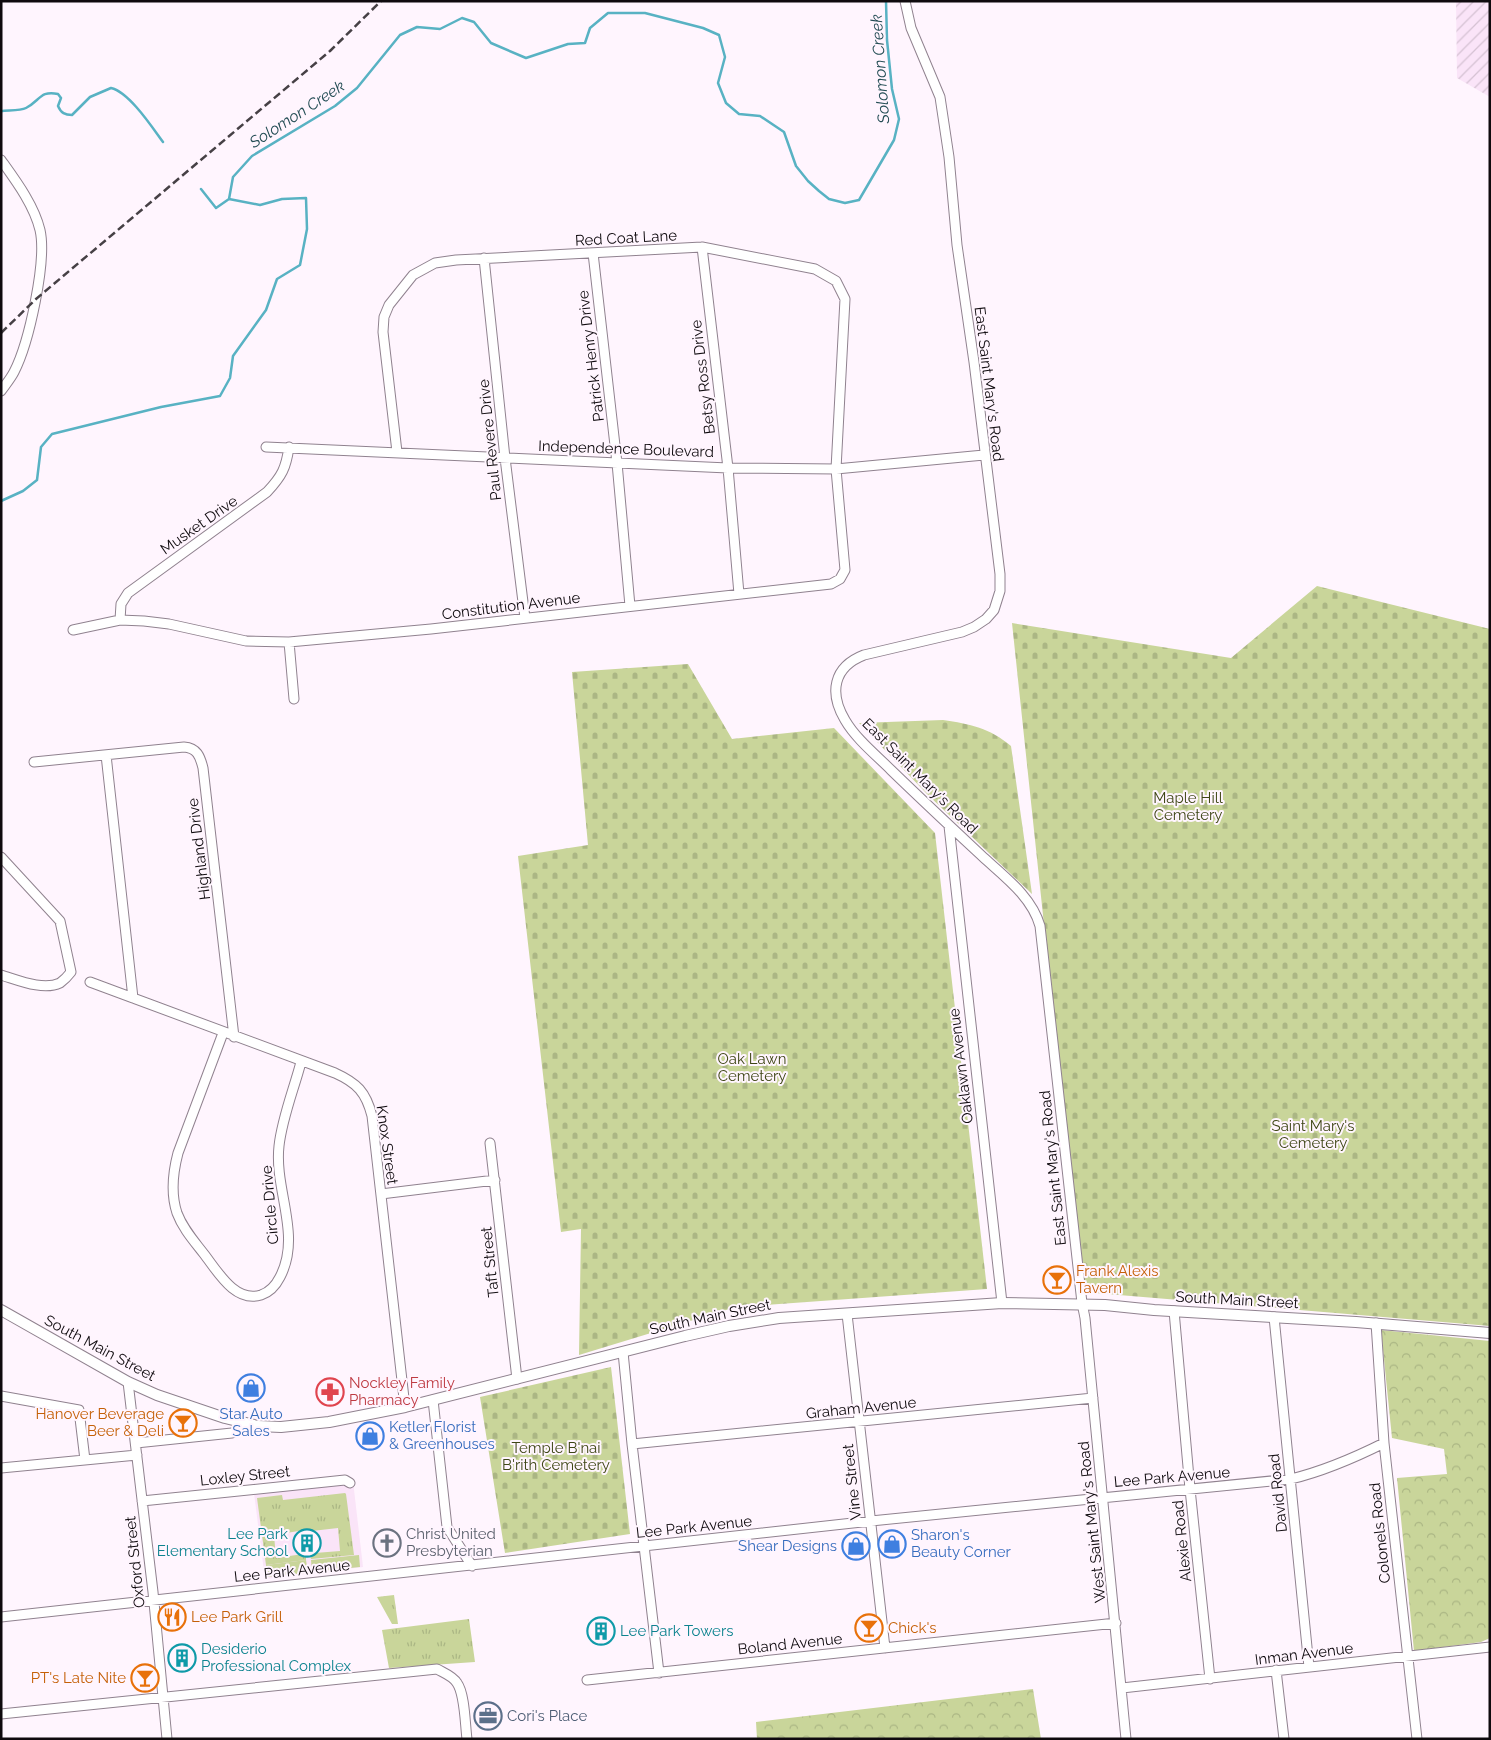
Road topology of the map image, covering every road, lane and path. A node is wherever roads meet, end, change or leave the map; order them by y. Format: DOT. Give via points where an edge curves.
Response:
graph roads {
  1 [pos="905,1"];
  2 [pos="3,165"];
  3 [pos="702,247"];
  4 [pos="593,254"];
  5 [pos="484,258"];
  6 [pos="1,391"];
  7 [pos="266,447"];
  8 [pos="289,447"];
  9 [pos="397,452"];
  10 [pos="984,455"];
  11 [pos="505,458"];
  12 [pos="618,463"];
  13 [pos="728,468"];
  14 [pos="836,469"];
  15 [pos="739,594"];
  16 [pos="630,606"];
  17 [pos="525,618"];
  18 [pos="120,620"];
  19 [pos="73,630"];
  20 [pos="289,642"];
  21 [pos="294,698"];
  22 [pos="106,755"];
  23 [pos="34,762"];
  24 [pos="949,826"];
  25 [pos="1,857"];
  26 [pos="1,975"];
  27 [pos="90,982"];
  28 [pos="133,998"];
  29 [pos="224,1033"];
  30 [pos="234,1037"];
  31 [pos="301,1062"];
  32 [pos="490,1143"];
  33 [pos="495,1180"];
  34 [pos="381,1194"];
  35 [pos="1002,1303"];
  36 [pos="1082,1303"];
  37 [pos="1,1310"];
  38 [pos="1174,1311"];
  39 [pos="847,1314"];
  40 [pos="1274,1317"];
  41 [pos="1376,1323"];
  42 [pos="1490,1333"];
  43 [pos="623,1352"];
  44 [pos="517,1379"];
  45 [pos="128,1382"];
  46 [pos="1,1396"];
  47 [pos="1093,1398"];
  48 [pos="433,1400"];
  49 [pos="405,1407"];
  50 [pos="860,1423"];
  51 [pos="258,1426"];
  52 [pos="136,1443"];
  53 [pos="1384,1443"];
  54 [pos="632,1444"];
  55 [pos="137,1455"];
  56 [pos="85,1460"];
  57 [pos="1,1468"];
  58 [pos="1291,1478"];
  59 [pos="350,1483"];
  60 [pos="1190,1489"];
  61 [pos="1102,1497"];
  62 [pos="142,1501"];
  63 [pos="871,1521"];
  64 [pos="643,1546"];
  65 [pos="472,1566"];
  66 [pos="154,1601"];
  67 [pos="1,1617"];
  68 [pos="1116,1623"];
  69 [pos="1490,1647"];
  70 [pos="885,1648"];
  71 [pos="1408,1655"];
  72 [pos="1309,1667"];
  73 [pos="1276,1670"];
  74 [pos="659,1673"];
  75 [pos="1210,1679"];
  76 [pos="587,1680"];
  77 [pos="1122,1688"];
  78 [pos="163,1696"];
  79 [pos="1,1714"];
  80 [pos="167,1739"];
  81 [pos="467,1739"];
  82 [pos="1126,1739"];
  83 [pos="1284,1739"];
  84 [pos="1417,1739"];
  1 -- 10 [label="street, East Saint Mary's Road" via="911,28 940,97"];
  2 -- 6 [label="street" via="36,216 42,254 25,346 14,372"];
  3 -- 4 [label="street, Red Coat Lane"];
  3 -- 13 [label="street, Betsy Ross Drive"];
  3 -- 14 [label="street, Red Coat Lane" via="815,269 836,281 845,299"];
  4 -- 5 [label="street, Red Coat Lane"];
  4 -- 12 [label="street, Patrick Henry Drive"];
  5 -- 9 [label="street, Red Coat Lane" via="434,263 413,276 389,305 383,332"];
  5 -- 11 [label="street, Paul Revere Drive"];
  7 -- 8 [label="street, Independence Boulevard"];
  8 -- 9 [label="street, Independence Boulevard"];
  8 -- 18 [label="street, Musket Drive" via="279,480 128,593 121,604"];
  9 -- 11 [label="street, Independence Boulevard"];
  10 -- 14 [label="street, Independence Boulevard"];
  10 -- 24 [label="street, East Saint Mary's Road" via="1000,574 1000,591 994,610 986,619 962,632 852,660 835,685 836,701 845,721"];
  11 -- 12 [label="street, Independence Boulevard"];
  11 -- 17 [label="street, Paul Revere Drive"];
  12 -- 13 [label="street, Independence Boulevard"];
  12 -- 16 [label="street, Patrick Henry Drive"];
  13 -- 14 [label="street, Independence Boulevard"];
  13 -- 15 [label="street, Betsy Ross Drive"];
  14 -- 15 [label="street, Constitution Avenue" via="845,570 840,579 831,584"];
  15 -- 16 [label="street, Constitution Avenue"];
  16 -- 17 [label="street, Constitution Avenue"];
  17 -- 20 [label="street, Constitution Avenue"];
  18 -- 19 [label="street, Constitution Avenue"];
  18 -- 20 [label="street, Constitution Avenue" via="169,624 246,641"];
  20 -- 21 [label="street"];
  22 -- 23 [label="street, Highland Drive"];
  22 -- 28 [label="street"];
  22 -- 30 [label="street, Highland Drive" via="184,747 192,748 200,758"];
  24 -- 35 [label="street, Oaklawn Avenue"];
  24 -- 36 [label="street, East Saint Mary's Road" via="1026,898 1037,917"];
  25 -- 26 [label="street" via="60,921 71,972 62,982 52,986"];
  27 -- 28 [label="street, Knox Street"];
  28 -- 29 [label="street, Knox Street"];
  29 -- 30 [label="street, Knox Street"];
  29 -- 31 [label="street, Circle Drive" via="178,1153 174,1192 184,1227 222,1277 241,1294 256,1296 266,1293 280,1277 286,1260 289,1244 279,1147"];
  30 -- 31 [label="street, Knox Street"];
  31 -- 34 [label="street, Knox Street" via="348,1079 365,1096 372,1116"];
  32 -- 33 [label="street, Taft Street"];
  33 -- 34 [label="street"];
  33 -- 44 [label="street, Taft Street"];
  34 -- 49 [label="street, Knox Street"];
  35 -- 36 [label="main road, South Main Street"];
  35 -- 39 [label="main road, South Main Street"];
  36 -- 38 [label="main road, South Main Street"];
  36 -- 47 [label="street, West Saint Mary's Road"];
  37 -- 45 [label="main road, South Main Street"];
  38 -- 40 [label="main road, South Main Street"];
  38 -- 60 [label="street, Alexie Road"];
  39 -- 43 [label="main road, South Main Street" via="779,1318 729,1326"];
  39 -- 50 [label="street, Vine Street"];
  40 -- 41 [label="main road, South Main Street"];
  40 -- 58 [label="street, David Road"];
  41 -- 42 [label="main road, South Main Street"];
  41 -- 53 [label="street, Colonels Road"];
  43 -- 44 [label="main road, South Main Street"];
  43 -- 54 [label="street"];
  44 -- 48 [label="main road, South Main Street"];
  45 -- 51 [label="main road, South Main Street" via="189,1407"];
  45 -- 52 [label="street, Oxford Street"];
  46 -- 56 [label="street" via="79,1410"];
  47 -- 50 [label="street, Graham Avenue"];
  47 -- 61 [label="street, West Saint Mary's Road"];
  48 -- 49 [label="main road, South Main Street"];
  48 -- 65 [label="street" via="447,1527"];
  49 -- 51 [label="main road, South Main Street" via="329,1422"];
  50 -- 54 [label="street, Graham Avenue"];
  50 -- 63 [label="street, Vine Street"];
  51 -- 52 [label="street" via="232,1433"];
  52 -- 55 [label="street, Oxford Street"];
  53 -- 58 [label="street, Lee Park Avenue" via="1330,1468"];
  53 -- 71 [label="street, Colonels Road"];
  54 -- 64 [label="street"];
  55 -- 56 [label="street"];
  55 -- 62 [label="street, Oxford Street"];
  56 -- 57 [label="street"];
  58 -- 60 [label="street, Lee Park Avenue"];
  58 -- 72 [label="street, David Road"];
  59 -- 62 [label="street, Loxley Street" via="345,1480"];
  60 -- 61 [label="street, Lee Park Avenue"];
  60 -- 75 [label="street, Alexie Road"];
  61 -- 63 [label="street, Lee Park Avenue"];
  61 -- 68 [label="street, West Saint Mary's Road"];
  62 -- 66 [label="street, Oxford Street"];
  63 -- 64 [label="street, Lee Park Avenue"];
  63 -- 70 [label="street, Vine Street"];
  64 -- 65 [label="street, Lee Park Avenue"];
  64 -- 74 [label="street"];
  65 -- 66 [label="street, Lee Park Avenue"];
  66 -- 67 [label="street, Lee Park Avenue"];
  66 -- 78 [label="street, Oxford Street"];
  68 -- 70 [label="street, Boland Avenue"];
  68 -- 77 [label="street, West Saint Mary's Road"];
  69 -- 71 [label="street, Inman Avenue"];
  70 -- 74 [label="street, Boland Avenue"];
  71 -- 72 [label="street, Inman Avenue"];
  71 -- 84 [label="street, Colonels Road"];
  72 -- 73 [label="street, Inman Avenue"];
  73 -- 75 [label="street, Inman Avenue"];
  73 -- 83 [label="street"];
  74 -- 76 [label="street, Boland Avenue"];
  75 -- 77 [label="street, Inman Avenue"];
  77 -- 82 [label="street, West Saint Mary's Road"];
  78 -- 79 [label="street"];
  78 -- 80 [label="street, Oxford Street"];
  78 -- 81 [label="street" via="437,1669 458,1684"];
}
